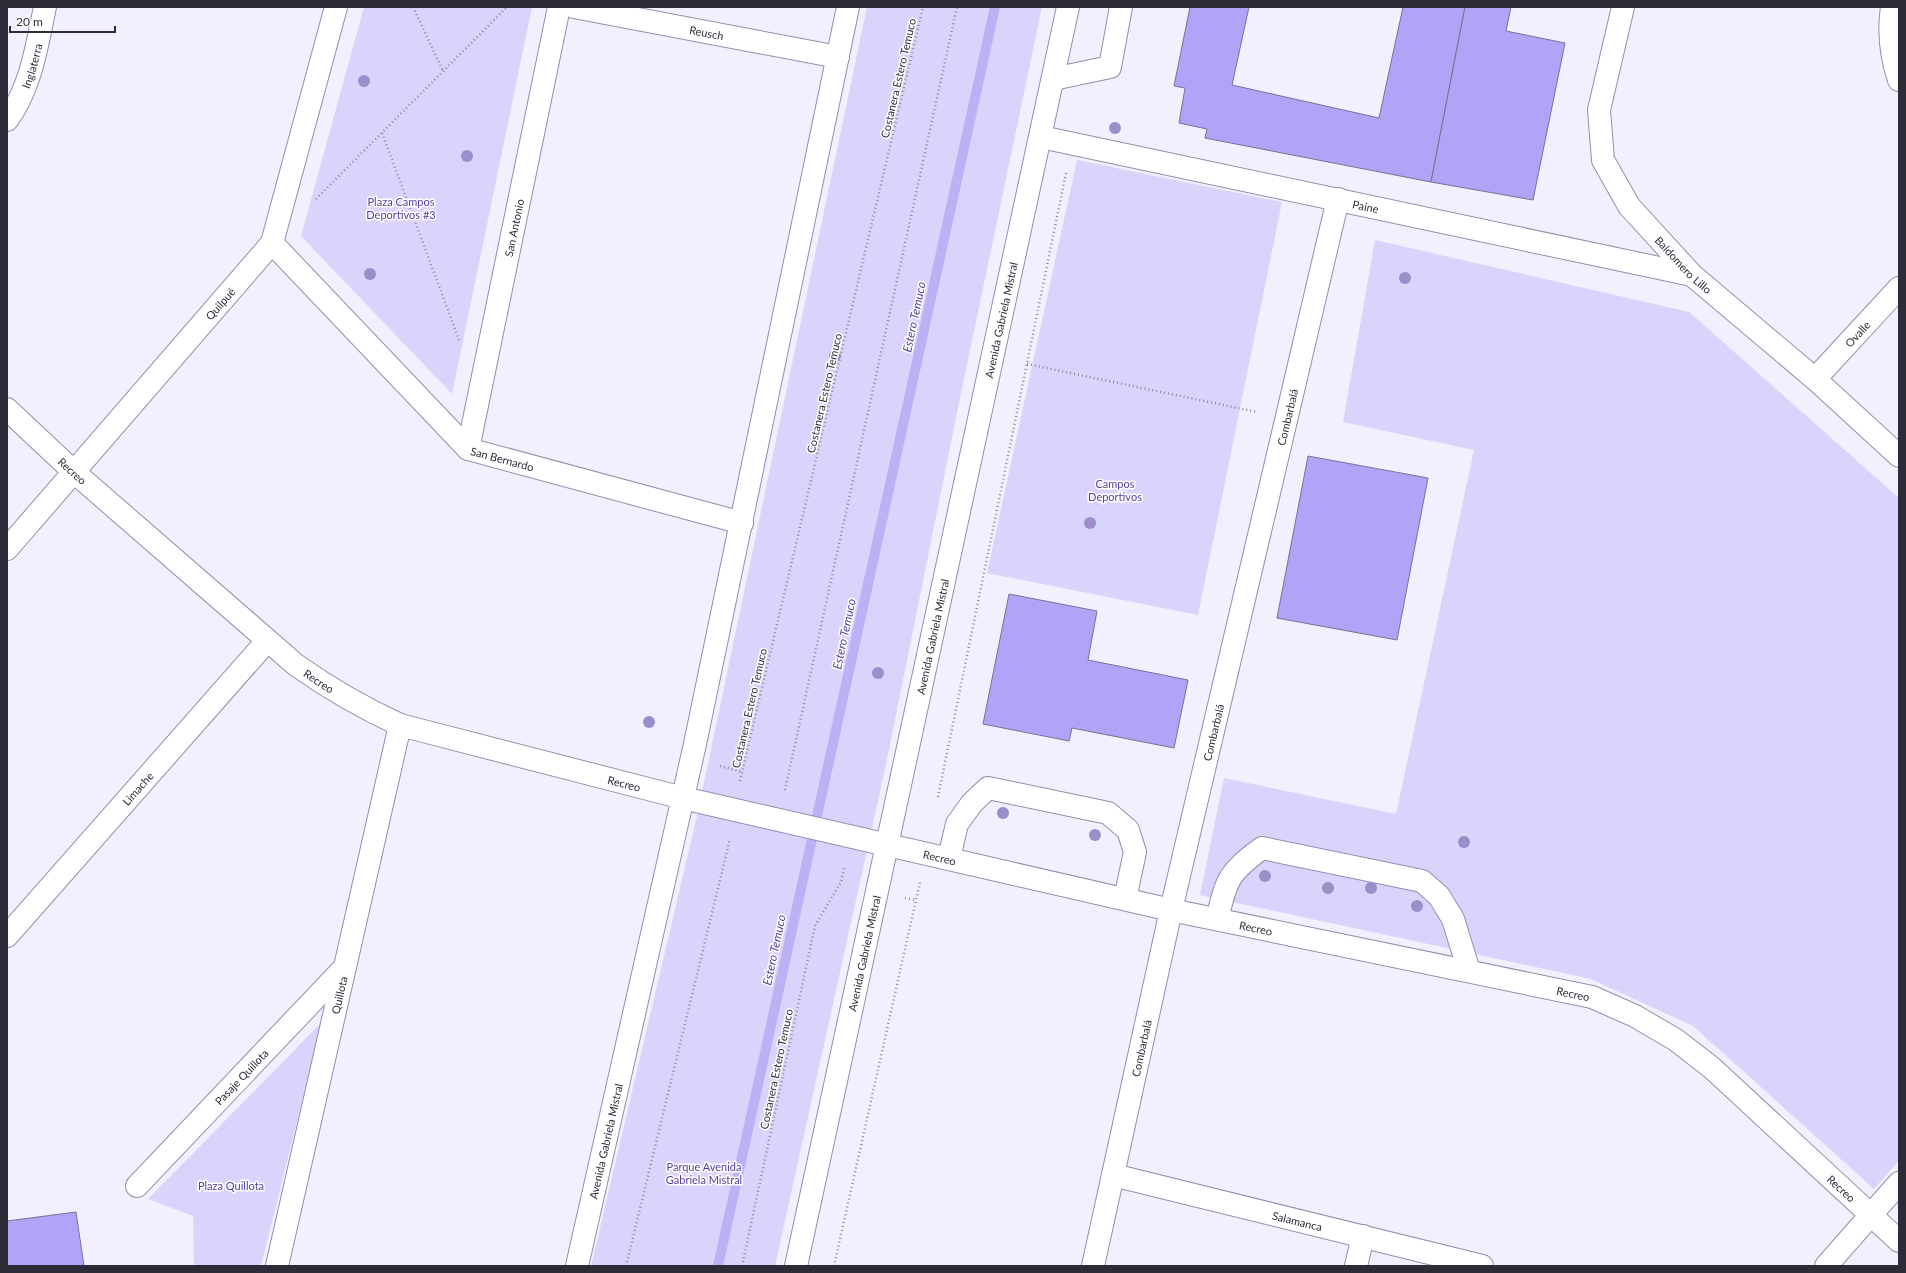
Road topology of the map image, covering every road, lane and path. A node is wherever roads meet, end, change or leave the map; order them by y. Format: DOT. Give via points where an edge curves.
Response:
graph roads {
  1 [pos="45,7"];
  2 [pos="336,7"];
  3 [pos="413,7"];
  4 [pos="506,7"];
  5 [pos="559,7"];
  6 [pos="574,7"];
  7 [pos="848,7"];
  8 [pos="923,7"];
  9 [pos="957,7"];
  10 [pos="1068,7"];
  11 [pos="1122,7"];
  12 [pos="1623,7"];
  13 [pos="1892,7"];
  14 [pos="838,58"];
  15 [pos="443,71"];
  16 [pos="1053,79"];
  17 [pos="1899,80"];
  18 [pos="7,120"];
  19 [pos="382,133"];
  20 [pos="1041,137"];
  21 [pos="1072,143"];
  22 [pos="1338,199"];
  23 [pos="310,205"];
  24 [pos="272,243"];
  25 [pos="1692,275"];
  26 [pos="1899,288"];
  27 [pos="462,347"];
  28 [pos="1027,364"];
  29 [pos="1815,379"];
  30 [pos="7,409"];
  31 [pos="1287,418"];
  32 [pos="468,449"];
  33 [pos="1899,456"];
  34 [pos="74,472"];
  35 [pos="742,522"];
  36 [pos="7,549"];
  37 [pos="267,641"];
  38 [pos="400,725"];
  39 [pos="740,782"];
  40 [pos="784,793"];
  41 [pos="683,798"];
  42 [pos="938,800"];
  43 [pos="731,833"];
  44 [pos="888,845"];
  45 [pos="926,853"];
  46 [pos="950,858"];
  47 [pos="841,882"];
  48 [pos="1125,899"];
  49 [pos="1171,910"];
  50 [pos="1217,919"];
  51 [pos="7,936"];
  52 [pos="345,967"];
  53 [pos="1469,971"];
  54 [pos="1113,1175"];
  55 [pos="1899,1183"];
  56 [pos="137,1186"];
  57 [pos="1871,1215"];
  58 [pos="1363,1236"];
  59 [pos="1899,1241"];
  60 [pos="277,1266"];
  61 [pos="577,1266"];
  62 [pos="626,1266"];
  63 [pos="742,1266"];
  64 [pos="796,1266"];
  65 [pos="834,1266"];
  66 [pos="1093,1266"];
  67 [pos="1356,1266"];
  68 [pos="1482,1266"];
  69 [pos="1826,1266"];
  1 -- 18 [label="street, Inglaterra" via="31,69 15,109"];
  2 -- 24 [label="street, Quilpué"];
  3 -- 15 [label="path"];
  4 -- 15 [label="path"];
  5 -- 32 [label="street, San Antonio"];
  6 -- 14 [label="street, Reusch"];
  7 -- 14 [label="street, Avenida Gabriela Mistral"];
  8 -- 39 [label="path, Costanera Estero Temuco"];
  9 -- 40 [label="path"];
  10 -- 16 [label="street, Avenida Gabriela Mistral"];
  11 -- 16 [label="street" via="1110,67"];
  12 -- 25 [label="street, Baldomero Lillo" via="1600,110 1603,160 1629,206"];
  13 -- 17 [label="street" via="1892,59"];
  14 -- 35 [label="street, Avenida Gabriela Mistral"];
  15 -- 19 [label="path"];
  16 -- 20 [label="street, Avenida Gabriela Mistral"];
  19 -- 23 [label="path"];
  19 -- 27 [label="path"];
  20 -- 21 [label="street, Paine"];
  20 -- 44 [label="street, Avenida Gabriela Mistral"];
  21 -- 22 [label="street, Paine"];
  21 -- 28 [label="path"];
  22 -- 25 [label="street, Paine"];
  22 -- 31 [label="street, Combarbalá"];
  24 -- 32 [label="street, San Bernardo"];
  24 -- 34 [label="street, Quilpué"];
  25 -- 29 [label="street, Baldomero Lillo"];
  26 -- 29 [label="street, Ovalle"];
  28 -- 31 [label="path"];
  28 -- 42 [label="path"];
  29 -- 33 [label="street, Baldomero Lillo"];
  30 -- 34 [label="street, Recreo"];
  31 -- 49 [label="street, Combarbalá"];
  32 -- 35 [label="street, San Bernardo"];
  34 -- 36 [label="street, Quilpué"];
  34 -- 37 [label="street, Recreo"];
  35 -- 41 [label="street, Avenida Gabriela Mistral"];
  37 -- 38 [label="street, Recreo" via="296,666 327,687 363,708"];
  37 -- 51 [label="street, Limache"];
  38 -- 41 [label="street, Recreo"];
  38 -- 52 [label="street, Quillota"];
  41 -- 44 [label="street, Recreo"];
  41 -- 61 [label="street, Avenida Gabriela Mistral"];
  43 -- 62 [label="path"];
  44 -- 45 [label="street, Recreo"];
  44 -- 64 [label="street, Avenida Gabriela Mistral"];
  45 -- 46 [label="street, Recreo"];
  45 -- 65 [label="path"];
  46 -- 48 [label="street, Recreo"];
  46 -- 48 [label="street" via="957,824 972,802 988,788 1108,813 1128,830 1135,852"];
  47 -- 63 [label="path, Costanera Estero Temuco" via="815,926"];
  48 -- 49 [label="street, Recreo"];
  49 -- 50 [label="street, Recreo"];
  49 -- 54 [label="street, Combarbalá"];
  50 -- 53 [label="street, Recreo"];
  50 -- 53 [label="street" via="1224,889 1232,873 1262,848 1277,851 1422,881 1439,896 1453,919"];
  52 -- 56 [label="street, Pasaje Quillota"];
  52 -- 60 [label="street, Quillota"];
  53 -- 57 [label="street, Recreo" via="1592,997 1635,1016 1676,1040 1712,1068"];
  54 -- 58 [label="street, Salamanca"];
  54 -- 66 [label="street, Combarbalá"];
  55 -- 57 [label="street"];
  57 -- 59 [label="street, Recreo"];
  57 -- 69 [label="street"];
  58 -- 67 [label="street"];
  58 -- 68 [label="street, Salamanca"];
}
